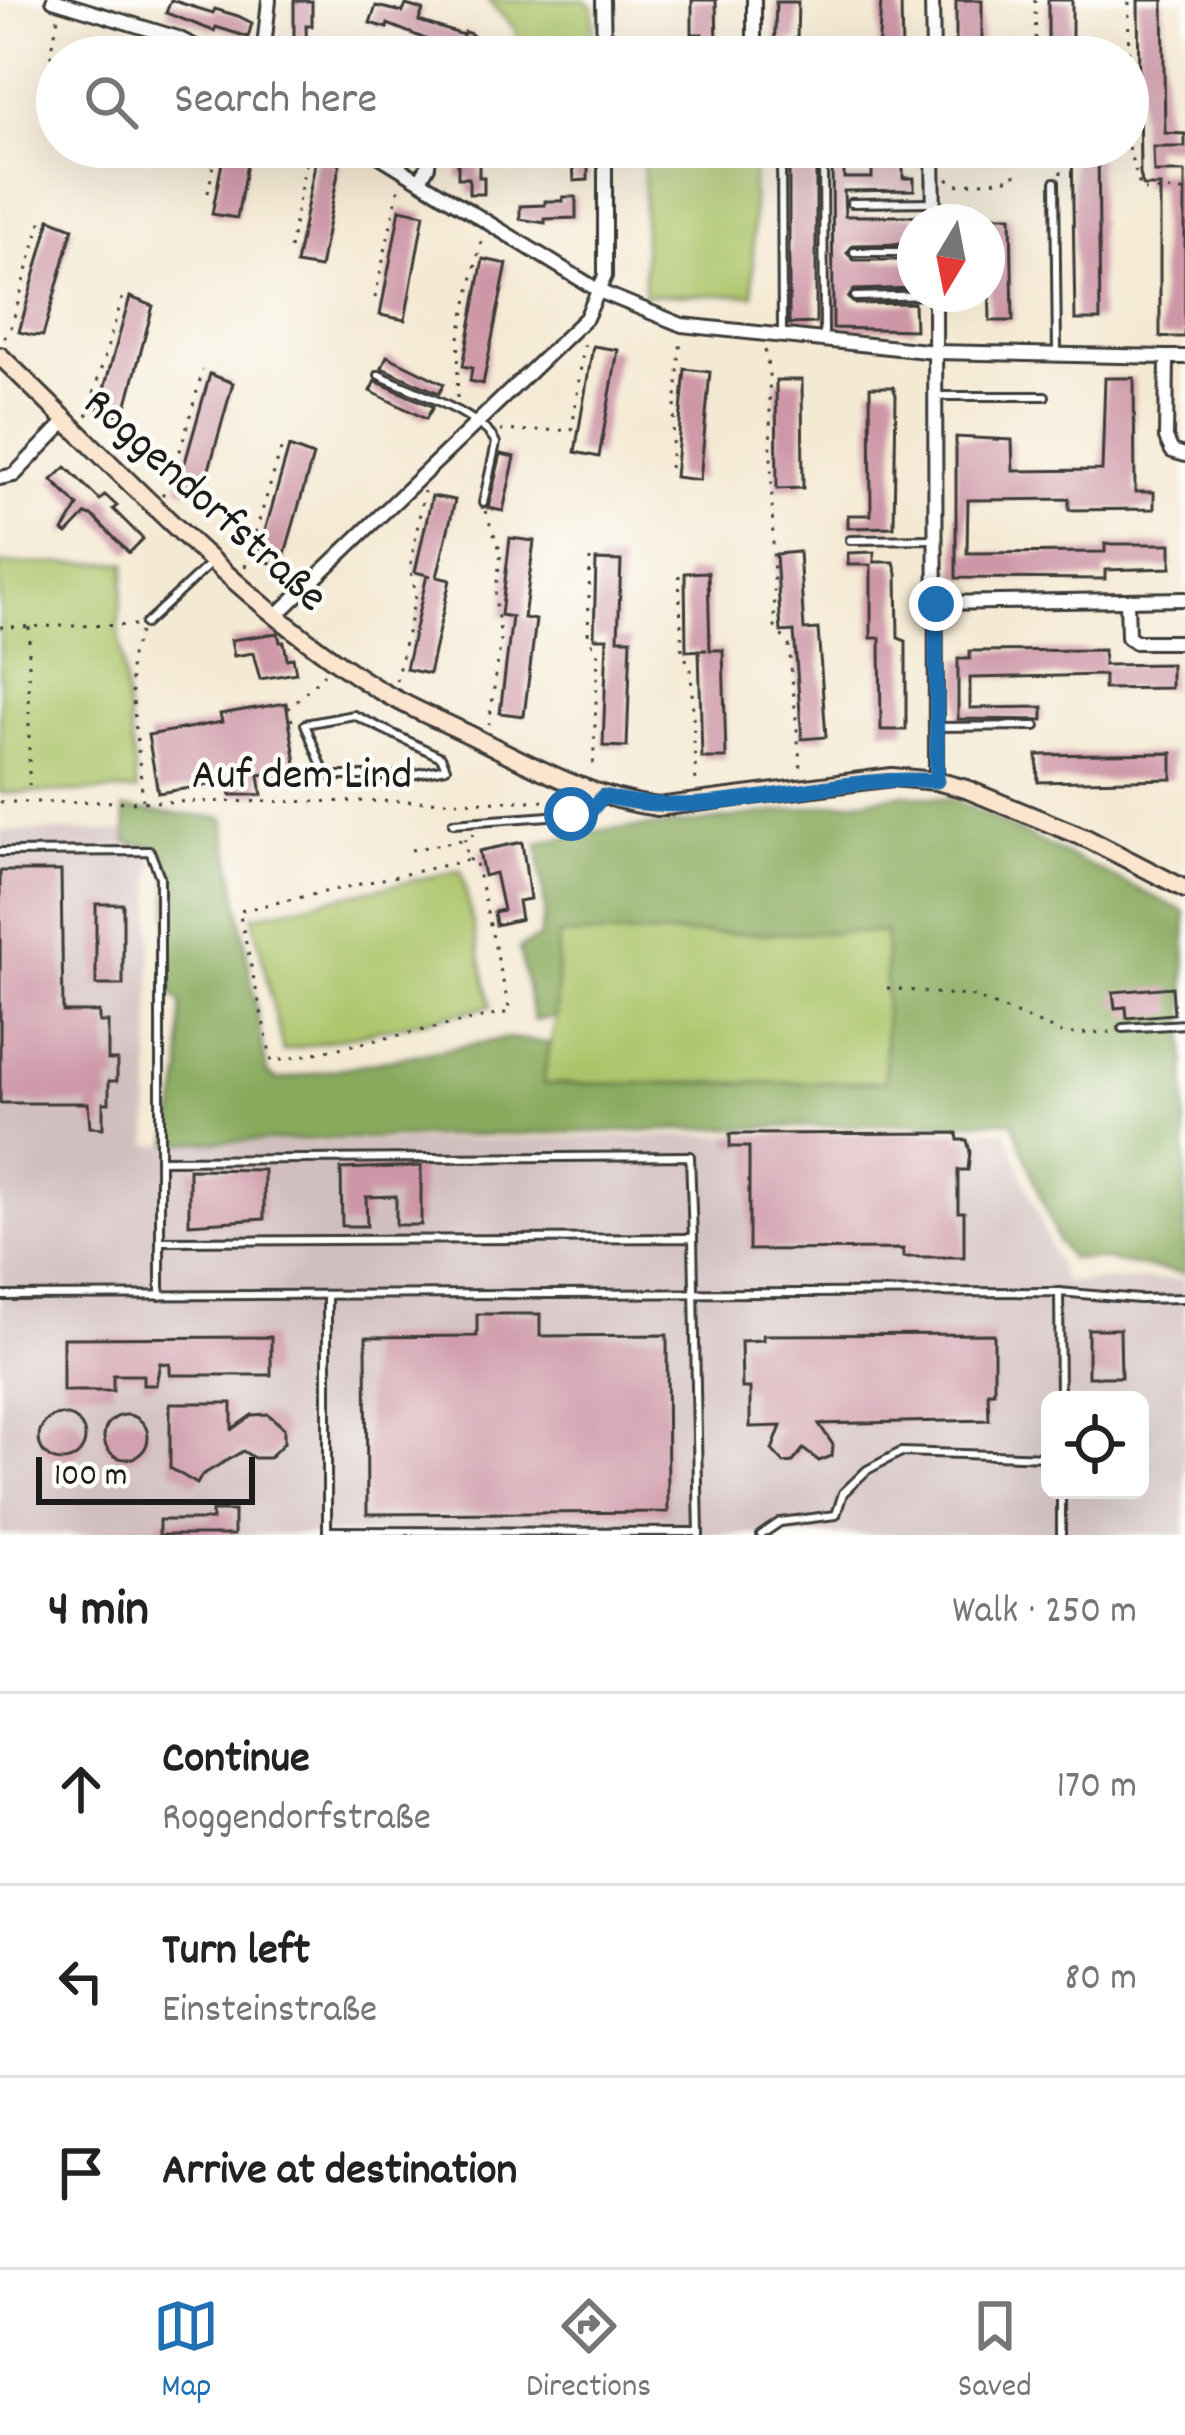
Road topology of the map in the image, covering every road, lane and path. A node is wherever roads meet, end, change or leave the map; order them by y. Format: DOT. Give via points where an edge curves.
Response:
graph roads {
  1 [pos="268,0"];
  2 [pos="603,0"];
  3 [pos="754,0"];
  4 [pos="932,0"];
  5 [pos="1035,0"];
  6 [pos="1129,0"];
  7 [pos="57,1"];
  8 [pos="93,6"];
  9 [pos="140,27"];
  10 [pos="52,36"];
  11 [pos="139,36"];
  12 [pos="171,36"];
  13 [pos="265,36"];
  14 [pos="604,36"];
  15 [pos="754,36"];
  16 [pos="932,36"];
  17 [pos="1036,36"];
  18 [pos="1129,36"];
  19 [pos="213,168"];
  20 [pos="304,168"];
  21 [pos="400,168"];
  22 [pos="427,168"];
  23 [pos="604,168"];
  24 [pos="782,168"];
  25 [pos="823,168"];
  26 [pos="934,168"];
  27 [pos="1015,168"];
  28 [pos="1061,168"];
  29 [pos="1134,168"];
  30 [pos="403,170"];
  31 [pos="934,179"];
  32 [pos="420,180"];
  33 [pos="1055,182"];
  34 [pos="1185,191"];
  35 [pos="208,193"];
  36 [pos="934,202"];
  37 [pos="851,203"];
  38 [pos="43,215"];
  39 [pos="487,221"];
  40 [pos="290,249"];
  41 [pos="897,252"];
  42 [pos="854,253"];
  43 [pos="124,292"];
  44 [pos="601,292"];
  45 [pos="897,296"];
  46 [pos="855,297"];
  47 [pos="375,298"];
  48 [pos="934,312"];
  49 [pos="586,318"];
  50 [pos="682,326"];
  51 [pos="762,336"];
  52 [pos="782,339"];
  53 [pos="0,343"];
  54 [pos="824,343"];
  55 [pos="935,352"];
  56 [pos="1057,355"];
  57 [pos="0,356"];
  58 [pos="1167,357"];
  59 [pos="1185,357"];
  60 [pos="203,370"];
  61 [pos="380,376"];
  62 [pos="935,396"];
  63 [pos="1046,396"];
  64 [pos="456,412"];
  65 [pos="478,422"];
  66 [pos="73,426"];
  67 [pos="492,434"];
  68 [pos="283,443"];
  69 [pos="1185,455"];
  70 [pos="670,468"];
  71 [pos="426,472"];
  72 [pos="0,478"];
  73 [pos="483,503"];
  74 [pos="153,505"];
  75 [pos="935,539"];
  76 [pos="850,540"];
  77 [pos="590,560"];
  78 [pos="212,562"];
  79 [pos="679,575"];
  80 [pos="237,582"];
  81 [pos="1185,599"];
  82 [pos="1127,600"];
  83 [pos="936,604"];
  84 [pos="278,614"];
  85 [pos="145,624"];
  86 [pos="0,627"];
  87 [pos="29,627"];
  88 [pos="1185,642"];
  89 [pos="338,660"];
  90 [pos="393,697"];
  91 [pos="305,724"];
  92 [pos="936,727"];
  93 [pos="1036,727"];
  94 [pos="484,741"];
  95 [pos="937,781"];
  96 [pos="29,785"];
  97 [pos="802,789"];
  98 [pos="597,794"];
  99 [pos="0,802"];
  100 [pos="143,802"];
  101 [pos="698,805"];
  102 [pos="471,822"];
  103 [pos="453,823"];
  104 [pos="464,840"];
  105 [pos="411,850"];
  106 [pos="0,852"];
  107 [pos="468,860"];
  108 [pos="1185,889"];
  109 [pos="887,988"];
  110 [pos="1185,1024"];
  111 [pos="1123,1028"];
  112 [pos="160,1160"];
  113 [pos="693,1238"];
  114 [pos="160,1240"];
  115 [pos="1059,1292"];
  116 [pos="695,1293"];
  117 [pos="0,1295"];
  118 [pos="160,1296"];
  119 [pos="327,1296"];
  120 [pos="1185,1298"];
  121 [pos="1060,1391"];
  122 [pos="1041,1457"];
  123 [pos="1060,1499"];
  124 [pos="326,1533"];
  125 [pos="699,1533"];
  126 [pos="761,1535"];
  127 [pos="1061,1535"];
  1 -- 13 [label="street"];
  2 -- 14 [label="street"];
  3 -- 15 [label="street"];
  4 -- 16 [label="street"];
  5 -- 17 [label="path"];
  6 -- 18 [label="path"];
  7 -- 8 [label="street"];
  7 -- 10 [label="path"];
  8 -- 9 [label="street"];
  9 -- 11 [label="path"];
  9 -- 12 [label="street"];
  19 -- 35 [label="path"];
  20 -- 40 [label="path"];
  21 -- 30 [label="street"];
  22 -- 32 [label="street"];
  23 -- 44 [label="street"];
  24 -- 52 [label="lane"];
  25 -- 54 [label="lane"];
  26 -- 31 [label="street"];
  27 -- 31 [label="path" via="1015,178 956,185"];
  28 -- 33 [label="path"];
  29 -- 34 [label="path" via="1141,190"];
  30 -- 32 [label="street"];
  30 -- 47 [label="path"];
  31 -- 36 [label="street"];
  32 -- 39 [label="street"];
  33 -- 56 [label="lane"];
  36 -- 37 [label="lane"];
  38 -- 53 [label="path"];
  39 -- 44 [label="street"];
  39 -- 64 [label="path" via="460,338"];
  41 -- 42 [label="lane"];
  43 -- 66 [label="path" via="88,413"];
  44 -- 49 [label="street"];
  44 -- 50 [label="street"];
  45 -- 46 [label="lane"];
  48 -- 55 [label="street"];
  49 -- 65 [label="street"];
  49 -- 67 [label="path" via="572,430"];
  50 -- 51 [label="street"];
  50 -- 70 [label="path"];
  51 -- 52 [label="street"];
  51 -- 97 [label="path" via="775,627 789,645"];
  52 -- 54 [label="street"];
  54 -- 55 [label="street"];
  55 -- 56 [label="street"];
  55 -- 62 [label="street"];
  56 -- 58 [label="street"];
  57 -- 66 [label="street, Roggendorfstraße"];
  58 -- 59 [label="street"];
  58 -- 69 [label="street" via="1166,438"];
  60 -- 74 [label="path" via="170,486"];
  61 -- 64 [label="lane"];
  62 -- 63 [label="lane"];
  62 -- 75 [label="street"];
  64 -- 65 [label="lane"];
  65 -- 67 [label="lane"];
  65 -- 71 [label="street"];
  66 -- 72 [label="street"];
  66 -- 74 [label="street, Roggendorfstraße"];
  67 -- 73 [label="lane"];
  68 -- 80 [label="path"];
  71 -- 84 [label="street"];
  71 -- 90 [label="path" via="410,568 416,594"];
  73 -- 94 [label="path" via="501,552 501,639"];
  74 -- 78 [label="street, Roggendorfstraße"];
  75 -- 76 [label="lane"];
  75 -- 83 [label="street"];
  77 -- 98 [label="path"];
  78 -- 80 [label="street, Roggendorfstraße"];
  78 -- 85 [label="lane"];
  79 -- 101 [label="path"];
  80 -- 84 [label="street, Roggendorfstraße"];
  81 -- 82 [label="street"];
  82 -- 83 [label="street"];
  82 -- 88 [label="street" via="1128,637"];
  83 -- 92 [label="street"];
  84 -- 89 [label="street, Roggendorfstraße"];
  85 -- 87 [label="path"];
  85 -- 100 [label="path" via="130,671"];
  86 -- 87 [label="path"];
  87 -- 96 [label="path"];
  89 -- 90 [label="street, Roggendorfstraße"];
  89 -- 91 [label="path" via="290,708 292,721"];
  90 -- 94 [label="street, Roggendorfstraße"];
  91 -- 91 [label="lane" via="354,715 442,757 446,768 326,776"];
  92 -- 93 [label="lane"];
  92 -- 95 [label="street"];
  94 -- 98 [label="street, Roggendorfstraße"];
  95 -- 97 [label="street, Roggendorfstraße" via="892,777"];
  95 -- 108 [label="street, Roggendorfstraße" via="1088,839"];
  97 -- 101 [label="street, Roggendorfstraße"];
  98 -- 100 [label="path, Auf dem Lind" via="569,802"];
  98 -- 101 [label="street, Roggendorfstraße" via="658,807"];
  98 -- 102 [label="lane" via="589,813"];
  99 -- 100 [label="path, Auf dem Lind"];
  102 -- 103 [label="lane"];
  102 -- 104 [label="path" via="473,838"];
  104 -- 105 [label="path"];
  104 -- 107 [label="path"];
  106 -- 112 [label="lane" via="150,851 160,877"];
  107 -- 107 [label="path" via="239,911 272,1062 510,1012 475,859"];
  109 -- 111 [label="path" via="975,997 1064,1034"];
  110 -- 111 [label="lane"];
  112 -- 113 [label="lane" via="690,1156"];
  112 -- 114 [label="lane"];
  113 -- 114 [label="lane"];
  113 -- 116 [label="lane"];
  114 -- 118 [label="lane"];
  115 -- 116 [label="lane"];
  115 -- 120 [label="lane"];
  115 -- 121 [label="lane"];
  116 -- 119 [label="lane"];
  116 -- 125 [label="lane"];
  117 -- 118 [label="lane"];
  118 -- 119 [label="lane"];
  119 -- 124 [label="lane"];
  122 -- 126 [label="lane" via="901,1452 842,1492 836,1515 780,1522"];
  123 -- 127 [label="lane"];
  124 -- 125 [label="lane"];
}
